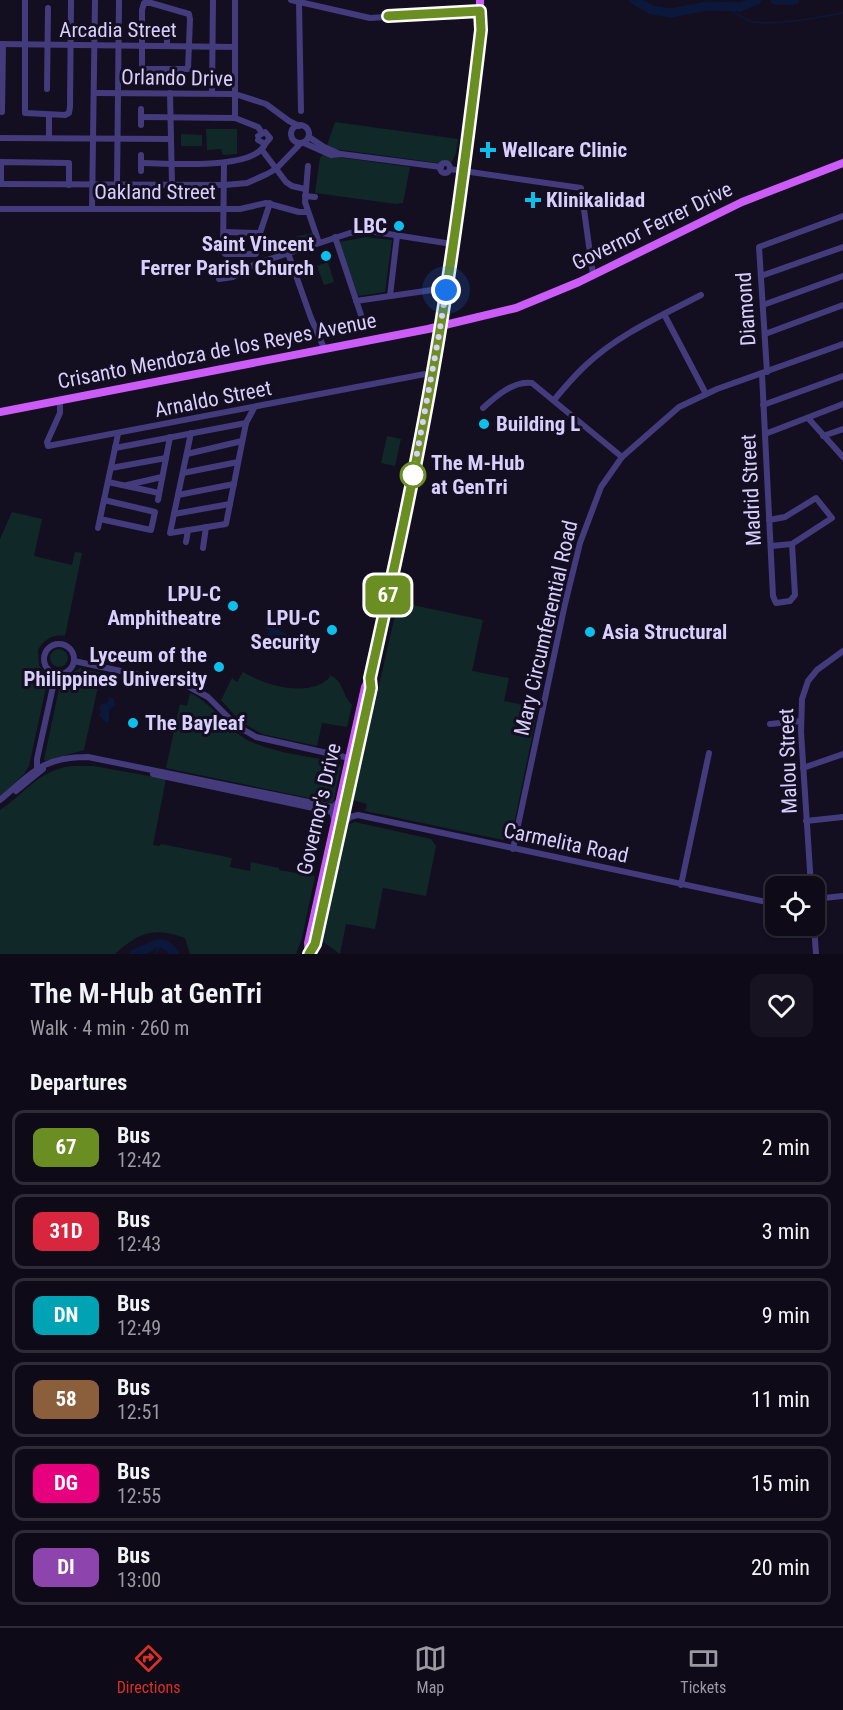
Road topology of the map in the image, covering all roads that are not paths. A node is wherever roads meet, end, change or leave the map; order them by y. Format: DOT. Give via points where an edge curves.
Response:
graph roads {
  1 [pos="25,0"];
  2 [pos="72,0"];
  3 [pos="95,0"];
  4 [pos="119,0"];
  5 [pos="213,0"];
  6 [pos="235,0"];
  7 [pos="291,0"];
  8 [pos="480,0"];
  9 [pos="299,2"];
  10 [pos="48,8"];
  11 [pos="480,11"];
  12 [pos="167,33"];
  13 [pos="1,44"];
  14 [pos="71,45"];
  15 [pos="94,45"];
  16 [pos="25,46"];
  17 [pos="48,46"];
  18 [pos="118,46"];
  19 [pos="141,46"];
  20 [pos="167,46"];
  21 [pos="189,46"];
  22 [pos="212,47"];
  23 [pos="235,47"];
  24 [pos="47,89"];
  25 [pos="94,93"];
  26 [pos="118,93"];
  27 [pos="170,93"];
  28 [pos="212,93"];
  29 [pos="235,94"];
  30 [pos="301,111"];
  31 [pos="2,112"];
  32 [pos="49,115"];
  33 [pos="171,117"];
  34 [pos="236,118"];
  35 [pos="141,125"];
  36 [pos="296,127"];
  37 [pos="309,137"];
  38 [pos="0,138"];
  39 [pos="49,138"];
  40 [pos="93,138"];
  41 [pos="118,139"];
  42 [pos="171,139"];
  43 [pos="261,141"];
  44 [pos="300,142"];
  45 [pos="341,154"];
  46 [pos="171,163"];
  47 [pos="224,163"];
  48 [pos="843,163"];
  49 [pos="308,166"];
  50 [pos="276,169"];
  51 [pos="141,171"];
  52 [pos="463,171"];
  53 [pos="0,184"];
  54 [pos="69,185"];
  55 [pos="93,185"];
  56 [pos="117,185"];
  57 [pos="172,185"];
  58 [pos="225,185"];
  59 [pos="305,189"];
  60 [pos="304,196"];
  61 [pos="315,197"];
  62 [pos="270,203"];
  63 [pos="225,208"];
  64 [pos="0,209"];
  65 [pos="92,209"];
  66 [pos="308,212"];
  67 [pos="843,216"];
  68 [pos="224,232"];
  69 [pos="260,233"];
  70 [pos="396,236"];
  71 [pos="335,237"];
  72 [pos="318,240"];
  73 [pos="452,244"];
  74 [pos="843,247"];
  75 [pos="288,253"];
  76 [pos="593,275"];
  77 [pos="761,276"];
  78 [pos="842,277"];
  79 [pos="219,279"];
  80 [pos="843,285"];
  81 [pos="446,290"];
  82 [pos="701,295"];
  83 [pos="390,296"];
  84 [pos="356,301"];
  85 [pos="763,305"];
  86 [pos="843,305"];
  87 [pos="664,314"];
  88 [pos="362,318"];
  89 [pos="441,326"];
  90 [pos="765,334"];
  91 [pos="843,344"];
  92 [pos="324,348"];
  93 [pos="764,373"];
  94 [pos="432,375"];
  95 [pos="843,376"];
  96 [pos="706,394"];
  97 [pos="554,400"];
  98 [pos="60,401"];
  99 [pos="843,404"];
  100 [pos="764,405"];
  101 [pos="254,408"];
  102 [pos="483,408"];
  103 [pos="0,412"];
  104 [pos="808,418"];
  105 [pos="246,423"];
  106 [pos="843,429"];
  107 [pos="191,433"];
  108 [pos="118,434"];
  109 [pos="765,434"];
  110 [pos="823,436"];
  111 [pos="171,437"];
  112 [pos="242,441"];
  113 [pos="115,448"];
  114 [pos="187,454"];
  115 [pos="842,455"];
  116 [pos="622,457"];
  117 [pos="166,458"];
  118 [pos="238,462"];
  119 [pos="111,468"];
  120 [pos="183,473"];
  121 [pos="162,477"];
  122 [pos="108,482"];
  123 [pos="234,484"];
  124 [pos="124,485"];
  125 [pos="178,495"];
  126 [pos="104,500"];
  127 [pos="230,504"];
  128 [pos="174,514"];
  129 [pos="100,519"];
  130 [pos="769,520"];
  131 [pos="206,527"];
  132 [pos="98,528"];
  133 [pos="188,530"];
  134 [pos="186,542"];
  135 [pos="792,544"];
  136 [pos="771,546"];
  137 [pos="203,548"];
  138 [pos="843,651"];
  139 [pos="74,661"];
  140 [pos="56,673"];
  141 [pos="370,678"];
  142 [pos="801,721"];
  143 [pos="770,724"];
  144 [pos="709,753"];
  145 [pos="843,754"];
  146 [pos="349,758"];
  147 [pos="803,768"];
  148 [pos="37,770"];
  149 [pos="348,794"];
  150 [pos="339,800"];
  151 [pos="0,803"];
  152 [pos="358,815"];
  153 [pos="843,817"];
  154 [pos="806,821"];
  155 [pos="338,824"];
  156 [pos="513,849"];
  157 [pos="810,876"];
  158 [pos="681,885"];
  159 [pos="843,896"];
  160 [pos="825,898"];
  161 [pos="765,901"];
  162 [pos="815,936"];
  163 [pos="311,948"];
  164 [pos="816,954"];
  1 -- 16 [label="street"];
  2 -- 14 [label="street"];
  3 -- 15 [label="street"];
  4 -- 18 [label="street"];
  5 -- 22 [label="street"];
  6 -- 23 [label="street"];
  7 -- 9 [label="street"];
  8 -- 11 [label="main road, Governor's Drive"];
  9 -- 11 [label="street" via="370,18"];
  9 -- 30 [label="street"];
  10 -- 17 [label="street"];
  11 -- 52 [label="main road, Governor's Drive" via="481,30"];
  12 -- 20 [label="street"];
  13 -- 16 [label="street, Arcadia Street"];
  13 -- 31 [label="street"];
  14 -- 15 [label="street, Arcadia Street"];
  14 -- 17 [label="street, Arcadia Street"];
  14 -- 32 [label="street" via="69,113"];
  15 -- 18 [label="street, Arcadia Street"];
  15 -- 25 [label="street"];
  16 -- 17 [label="street, Arcadia Street"];
  16 -- 32 [label="street" via="25,113"];
  17 -- 24 [label="street"];
  18 -- 19 [label="street, Arcadia Street"];
  18 -- 26 [label="street"];
  19 -- 20 [label="street, Arcadia Street"];
  19 -- 21 [label="street" via="144,69 186,70"];
  19 -- 21 [label="street" via="142,10 147,3 189,14"];
  20 -- 21 [label="street, Arcadia Street"];
  21 -- 22 [label="street, Arcadia Street"];
  22 -- 23 [label="street, Arcadia Street"];
  22 -- 28 [label="street"];
  23 -- 29 [label="street"];
  25 -- 26 [label="street, Orlando Drive"];
  25 -- 40 [label="street"];
  26 -- 27 [label="street, Orlando Drive"];
  26 -- 41 [label="street"];
  27 -- 28 [label="street, Orlando Drive"];
  27 -- 33 [label="street"];
  28 -- 29 [label="street, Orlando Drive"];
  29 -- 34 [label="street"];
  29 -- 36 [label="street, Orlando Drive" via="266,104"];
  32 -- 39 [label="street"];
  33 -- 34 [label="street"];
  33 -- 35 [label="street" via="141,113"];
  33 -- 42 [label="street"];
  34 -- 43 [label="street" via="258,127"];
  36 -- 37 [label="street" via="307,128"];
  36 -- 44 [label="street" via="291,134"];
  37 -- 44 [label="street"];
  37 -- 45 [label="street"];
  38 -- 39 [label="street"];
  39 -- 40 [label="street"];
  40 -- 41 [label="street"];
  40 -- 55 [label="street"];
  41 -- 42 [label="street"];
  41 -- 56 [label="street"];
  42 -- 46 [label="street"];
  43 -- 47 [label="street" via="241,160"];
  43 -- 50 [label="street"];
  44 -- 45 [label="street" via="331,155"];
  44 -- 50 [label="street"];
  45 -- 52 [label="street" via="441,167 446,163 450,169"];
  46 -- 47 [label="street"];
  46 -- 51 [label="street" via="141,159"];
  46 -- 57 [label="street"];
  47 -- 58 [label="street"];
  48 -- 76 [label="main road, Governor Ferrer Drive" via="742,202"];
  49 -- 59 [label="street"];
  50 -- 58 [label="street" via="247,183"];
  50 -- 59 [label="street" via="289,185"];
  52 -- 73 [label="main road, Governor's Drive"];
  52 -- 76 [label="street" via="580,188"];
  53 -- 54 [label="street"];
  53 -- 54 [label="street" via="1,162 12,162 69,163"];
  54 -- 55 [label="street"];
  55 -- 56 [label="street"];
  55 -- 65 [label="street"];
  56 -- 57 [label="street"];
  57 -- 58 [label="street"];
  58 -- 63 [label="street"];
  59 -- 60 [label="street"];
  60 -- 61 [label="street"];
  60 -- 66 [label="street"];
  62 -- 63 [label="street, Oakland Street"];
  62 -- 66 [label="street" via="299,213"];
  62 -- 69 [label="street"];
  63 -- 65 [label="street, Oakland Street"];
  63 -- 68 [label="street"];
  64 -- 65 [label="street, Oakland Street"];
  66 -- 72 [label="street"];
  67 -- 77 [label="street, Diamond" via="760,246"];
  68 -- 69 [label="street"];
  68 -- 69 [label="street" via="227,255 254,255"];
  70 -- 71 [label="street" via="369,231"];
  70 -- 73 [label="street"];
  70 -- 83 [label="street"];
  71 -- 75 [label="street"];
  71 -- 84 [label="street"];
  73 -- 81 [label="main road, Governor's Drive"];
  74 -- 77 [label="street"];
  75 -- 79 [label="street" via="255,264 233,278"];
  75 -- 92 [label="street"];
  76 -- 89 [label="main road, Governor Ferrer Drive" via="516,308"];
  77 -- 85 [label="street, Diamond"];
  78 -- 80 [label="street"];
  78 -- 85 [label="street"];
  81 -- 83 [label="street"];
  81 -- 89 [label="main road, Governor's Drive"];
  82 -- 87 [label="street"];
  83 -- 84 [label="street"];
  84 -- 88 [label="street"];
  85 -- 90 [label="street, Diamond"];
  86 -- 90 [label="street"];
  87 -- 96 [label="street"];
  87 -- 97 [label="street" via="639,326 586,364"];
  89 -- 92 [label="main road, Crisanto Mendoza de los Reyes Avenue"];
  89 -- 94 [label="main road, Governor's Drive"];
  90 -- 93 [label="street, Diamond"];
  91 -- 93 [label="street, Mary Circumferential Road"];
  92 -- 98 [label="main road, Crisanto Mendoza de los Reyes Avenue"];
  93 -- 96 [label="street, Mary Circumferential Road"];
  93 -- 100 [label="street, Madrid Street"];
  94 -- 101 [label="street, Arnaldo Street"];
  94 -- 141 [label="main road, Governor's Drive"];
  95 -- 100 [label="street"];
  96 -- 116 [label="street, Mary Circumferential Road" via="679,407"];
  97 -- 102 [label="street" via="527,382 499,394"];
  97 -- 116 [label="street"];
  98 -- 103 [label="main road, Crisanto Mendoza de los Reyes Avenue"];
  98 -- 108 [label="street, Arnaldo Street" via="60,413 48,446"];
  99 -- 104 [label="street"];
  100 -- 109 [label="street, Madrid Street"];
  101 -- 105 [label="street"];
  101 -- 108 [label="street, Arnaldo Street"];
  104 -- 109 [label="street"];
  104 -- 110 [label="street"];
  105 -- 107 [label="street"];
  105 -- 112 [label="street"];
  106 -- 110 [label="street"];
  107 -- 111 [label="street"];
  107 -- 114 [label="street"];
  108 -- 113 [label="street"];
  109 -- 130 [label="street, Madrid Street"];
  110 -- 115 [label="street"];
  111 -- 113 [label="street"];
  111 -- 117 [label="street"];
  112 -- 114 [label="street"];
  112 -- 118 [label="street"];
  113 -- 119 [label="street"];
  114 -- 120 [label="street"];
  116 -- 156 [label="street, Mary Circumferential Road" via="601,487 580,543"];
  117 -- 119 [label="street"];
  117 -- 121 [label="street"];
  118 -- 120 [label="street"];
  118 -- 123 [label="street"];
  119 -- 122 [label="street"];
  120 -- 125 [label="street"];
  121 -- 124 [label="street"];
  121 -- 124 [label="street" via="158,497"];
  122 -- 124 [label="street"];
  122 -- 126 [label="street"];
  123 -- 125 [label="street"];
  123 -- 127 [label="street"];
  125 -- 128 [label="street"];
  126 -- 129 [label="street"];
  126 -- 129 [label="street" via="154,512 151,530"];
  127 -- 128 [label="street"];
  127 -- 131 [label="street" via="226,524"];
  128 -- 133 [label="street" via="170,533"];
  129 -- 132 [label="street"];
  130 -- 135 [label="street" via="785,517 816,498 832,518"];
  130 -- 136 [label="street, Madrid Street"];
  131 -- 133 [label="street"];
  131 -- 137 [label="street"];
  133 -- 134 [label="street"];
  135 -- 136 [label="street"];
  135 -- 136 [label="street, Madrid Street" via="795,595 790,601 776,603"];
  138 -- 142 [label="street, Malou Street" via="808,681"];
  139 -- 140 [label="street" via="67,671"];
  139 -- 140 [label="street" via="68,647 51,646 44,660 48,669"];
  139 -- 146 [label="street" via="194,688 237,726 256,737"];
  140 -- 148 [label="street"];
  141 -- 146 [label="main road, Governor's Drive"];
  141 -- 149 [label="main road, Governor's Drive"];
  142 -- 143 [label="street"];
  142 -- 147 [label="street, Malou Street"];
  144 -- 158 [label="street"];
  145 -- 147 [label="street"];
  146 -- 150 [label="main road, Governor's Drive"];
  147 -- 154 [label="street, Malou Street"];
  148 -- 150 [label="street" via="64,759 95,758 333,807"];
  148 -- 151 [label="street"];
  148 -- 155 [label="street" via="65,762 94,761 332,812"];
  149 -- 152 [label="street" via="351,811"];
  149 -- 155 [label="main road, Governor's Drive"];
  150 -- 155 [label="main road, Governor's Drive"];
  152 -- 155 [label="street"];
  152 -- 156 [label="street, Carmelita Road"];
  153 -- 154 [label="street"];
  154 -- 157 [label="street, Malou Street"];
  155 -- 163 [label="main road, Governor's Drive"];
  156 -- 158 [label="street, Carmelita Road"];
  158 -- 161 [label="street, Carmelita Road"];
  159 -- 160 [label="street"];
  162 -- 164 [label="street"];
}
